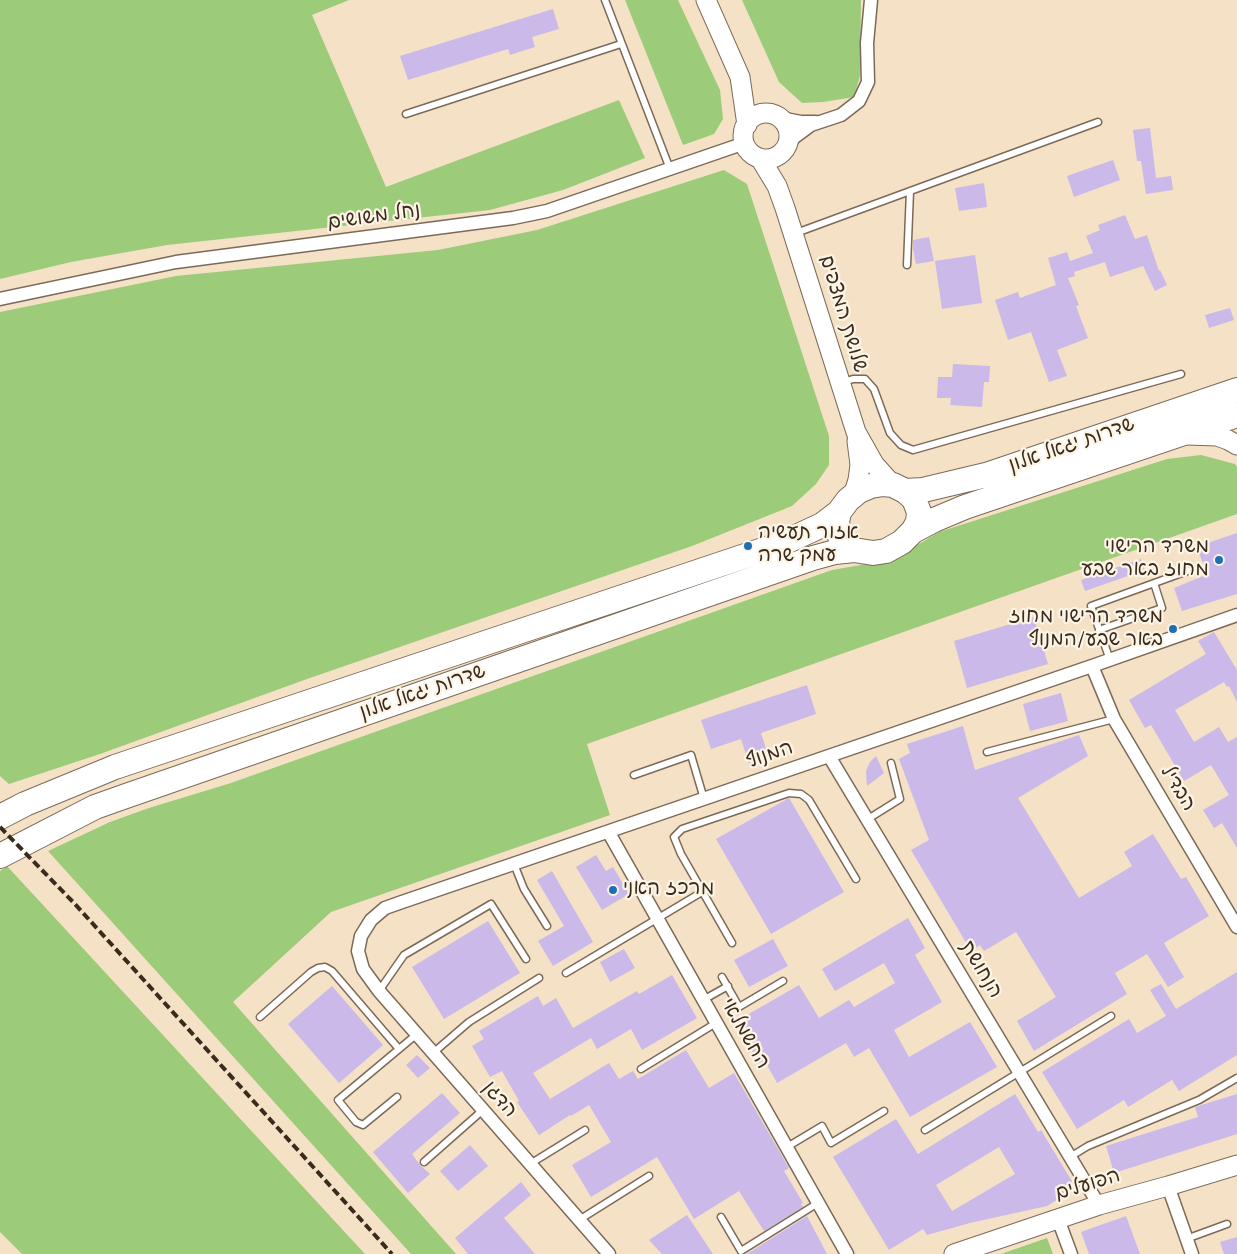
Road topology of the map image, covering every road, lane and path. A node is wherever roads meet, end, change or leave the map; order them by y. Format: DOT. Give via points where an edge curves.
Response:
graph roads {
  1 [pos="605,0"];
  2 [pos="706,0"];
  3 [pos="871,0"];
  4 [pos="621,44"];
  5 [pos="740,77"];
  6 [pos="406,114"];
  7 [pos="774,116"];
  8 [pos="818,122"];
  9 [pos="1098,122"];
  10 [pos="746,134"];
  11 [pos="785,148"];
  12 [pos="760,158"];
  13 [pos="670,169"];
  14 [pos="910,191"];
  15 [pos="785,208"];
  16 [pos="793,234"];
  17 [pos="907,265"];
  18 [pos="0,298"];
  19 [pos="1181,374"];
  20 [pos="840,383"];
  21 [pos="1237,390"];
  22 [pos="1237,415"];
  23 [pos="856,432"];
  24 [pos="1176,436"];
  25 [pos="1237,445"];
  26 [pos="899,488"];
  27 [pos="846,504"];
  28 [pos="913,531"];
  29 [pos="854,550"];
  30 [pos="1193,569"];
  31 [pos="1154,583"];
  32 [pos="1236,615"];
  33 [pos="1099,630"];
  34 [pos="1110,660"];
  35 [pos="1092,666"];
  36 [pos="1114,719"];
  37 [pos="987,752"];
  38 [pos="830,756"];
  39 [pos="891,763"];
  40 [pos="634,775"];
  41 [pos="704,799"];
  42 [pos="0,818"];
  43 [pos="868,819"];
  44 [pos="608,832"];
  45 [pos="0,856"];
  46 [pos="514,864"];
  47 [pos="856,880"];
  48 [pos="702,892"];
  49 [pos="657,918"];
  50 [pos="547,926"];
  51 [pos="1237,926"];
  52 [pos="732,943"];
  53 [pos="526,959"];
  54 [pos="363,968"];
  55 [pos="566,972"];
  56 [pos="722,977"];
  57 [pos="539,978"];
  58 [pos="783,981"];
  59 [pos="728,986"];
  60 [pos="379,991"];
  61 [pos="703,1000"];
  62 [pos="1111,1016"];
  63 [pos="260,1017"];
  64 [pos="716,1023"];
  65 [pos="417,1034"];
  66 [pos="399,1049"];
  67 [pos="434,1053"];
  68 [pos="641,1069"];
  69 [pos="1019,1072"];
  70 [pos="1237,1078"];
  71 [pos="397,1097"];
  72 [pos="483,1110"];
  73 [pos="884,1111"];
  74 [pos="585,1130"];
  75 [pos="925,1130"];
  76 [pos="787,1148"];
  77 [pos="1070,1157"];
  78 [pos="424,1162"];
  79 [pos="530,1164"];
  80 [pos="1237,1165"];
  81 [pos="649,1176"];
  82 [pos="1168,1186"];
  83 [pos="818,1203"];
  84 [pos="1099,1204"];
  85 [pos="721,1217"];
  86 [pos="1058,1219"];
  87 [pos="579,1220"];
  88 [pos="1227,1224"];
  89 [pos="1186,1239"];
  90 [pos="609,1254"];
  91 [pos="847,1254"];
  92 [pos="954,1254"];
  93 [pos="1070,1254"];
  94 [pos="1192,1254"];
  1 -- 4 [label="lane"];
  2 -- 5 [label="street"];
  3 -- 8 [label="street" via="868,82 859,101 841,115"];
  4 -- 6 [label="lane"];
  4 -- 13 [label="lane"];
  5 -- 7 [label="street"];
  5 -- 10 [label="street"];
  7 -- 8 [label="street"];
  7 -- 10 [label="street" via="756,116"];
  7 -- 11 [label="street" via="788,128"];
  8 -- 11 [label="street" via="803,130"];
  9 -- 14 [label="lane"];
  10 -- 12 [label="street" via="748,149"];
  10 -- 13 [label="street, נחל משושים"];
  11 -- 12 [label="street" via="775,157"];
  11 -- 15 [label="street, שלושת המצפים" via="781,179"];
  12 -- 15 [label="street, שלושת המצפים"];
  13 -- 18 [label="street, נחל משושים" via="547,211 513,218 176,262"];
  14 -- 16 [label="lane"];
  14 -- 17 [label="lane"];
  15 -- 16 [label="street, שלושת המצפים"];
  16 -- 20 [label="street, שלושת המצפים"];
  19 -- 20 [label="lane" via="913,450 901,446 890,433 874,389 864,380"];
  20 -- 23 [label="street, שלושת המצפים"];
  21 -- 26 [label="highway, שדרות יגאל אלון" via="986,475 922,490"];
  22 -- 24 [label="highway, שדרות יגאל אלון"];
  23 -- 26 [label="street, שלושת המצפים" via="874,464"];
  23 -- 27 [label="street, שלושת המצפים" via="860,465 858,480"];
  24 -- 25 [label="street" via="1217,436"];
  24 -- 28 [label="highway, שדרות יגאל אלון" via="965,507"];
  26 -- 27 [label="highway" via="883,484 871,486"];
  26 -- 28 [label="highway" via="914,499 919,512"];
  27 -- 29 [label="highway" via="837,522 838,534 844,545"];
  27 -- 42 [label="highway, שדרות יגאל אלון" via="822,525 781,544 134,761 58,789"];
  28 -- 29 [label="highway" via="886,551"];
  29 -- 45 [label="highway, שדרות יגאל אלון" via="813,558 126,796"];
  30 -- 31 [label="lane"];
  31 -- 33 [label="lane" via="1091,606"];
  31 -- 33 [label="lane" via="1162,608"];
  32 -- 34 [label="street, המנוף"];
  33 -- 34 [label="lane"];
  34 -- 35 [label="street, המנוף"];
  35 -- 36 [label="street, הבדיל"];
  35 -- 38 [label="street, המנוף"];
  36 -- 37 [label="lane"];
  36 -- 51 [label="street, הבדיל"];
  38 -- 41 [label="street, המנוף"];
  38 -- 43 [label="street, הנחושת"];
  39 -- 43 [label="lane" via="900,799"];
  40 -- 41 [label="lane" via="690,755"];
  41 -- 44 [label="street, המנוף"];
  43 -- 69 [label="street, הנחושת"];
  44 -- 46 [label="street, המנוף"];
  44 -- 49 [label="street, החשמלאי"];
  46 -- 50 [label="lane" via="524,889"];
  46 -- 54 [label="street, המנוף" via="385,908 371,920 361,936 358,951"];
  47 -- 48 [label="lane" via="809,800 801,794 789,793 682,829 674,837"];
  48 -- 49 [label="lane"];
  48 -- 52 [label="lane"];
  49 -- 55 [label="lane"];
  49 -- 61 [label="street, החשמלאי"];
  53 -- 60 [label="lane" via="491,904 404,954"];
  54 -- 60 [label="street, הדגן"];
  56 -- 59 [label="lane"];
  57 -- 67 [label="lane" via="470,1022"];
  58 -- 59 [label="lane" via="739,1007"];
  59 -- 61 [label="lane"];
  60 -- 65 [label="street, הדגן"];
  61 -- 64 [label="street, החשמלאי"];
  62 -- 69 [label="lane"];
  63 -- 66 [label="lane" via="311,972 325,967 332,971"];
  64 -- 68 [label="lane"];
  64 -- 76 [label="street, החשמלאי"];
  65 -- 66 [label="lane"];
  65 -- 67 [label="street, הדגן"];
  66 -- 71 [label="lane" via="338,1100 356,1122 364,1125"];
  67 -- 72 [label="street, הדגן"];
  69 -- 75 [label="lane"];
  69 -- 77 [label="street, הנחושת"];
  70 -- 77 [label="lane" via="1199,1100 1088,1146"];
  72 -- 78 [label="lane"];
  72 -- 79 [label="street, הדגן"];
  73 -- 76 [label="lane" via="831,1143 822,1126"];
  74 -- 79 [label="lane"];
  76 -- 83 [label="street, החשמלאי"];
  77 -- 84 [label="street, הנחושת"];
  79 -- 87 [label="street, הדגן"];
  80 -- 82 [label="street, הפועלים"];
  81 -- 87 [label="lane"];
  82 -- 84 [label="street, הפועלים"];
  82 -- 89 [label="street"];
  83 -- 85 [label="lane" via="741,1251"];
  83 -- 91 [label="street, החשמלאי"];
  84 -- 86 [label="street, הפועלים"];
  86 -- 92 [label="street, הפועלים"];
  86 -- 93 [label="street"];
  87 -- 90 [label="street, הדגן"];
  88 -- 89 [label="lane"];
  89 -- 94 [label="street"];
}
